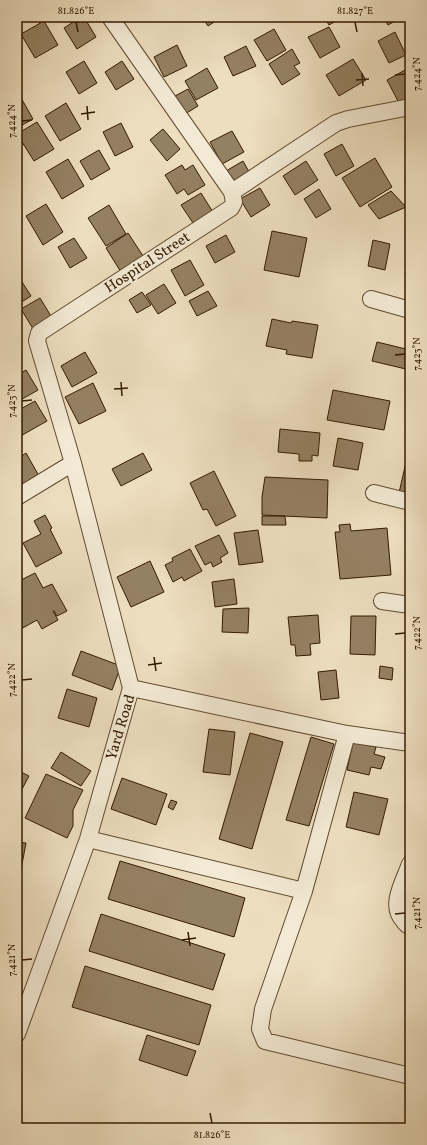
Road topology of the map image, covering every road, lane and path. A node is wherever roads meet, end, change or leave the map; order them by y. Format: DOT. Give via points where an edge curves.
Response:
graph roads {
  1 [pos="110,17"];
  2 [pos="410,107"];
  3 [pos="232,192"];
  4 [pos="371,299"];
  5 [pos="410,310"];
  6 [pos="73,463"];
  7 [pos="374,494"];
  8 [pos="17,497"];
  9 [pos="410,502"];
  10 [pos="382,601"];
  11 [pos="410,605"];
  12 [pos="130,688"];
  13 [pos="347,734"];
  14 [pos="410,743"];
  15 [pos="88,839"];
  16 [pos="410,864"];
  17 [pos="304,891"];
  18 [pos="410,926"];
  19 [pos="17,1034"];
  20 [pos="410,1076"];
  1 -- 3 [label="street"];
  2 -- 3 [label="street" via="336,123"];
  3 -- 6 [label="street, Hospital Street" via="234,202 231,208 39,333 37,340"];
  4 -- 5 [label="street"];
  6 -- 8 [label="street"];
  6 -- 12 [label="street"];
  7 -- 9 [label="street"];
  10 -- 11 [label="street"];
  12 -- 13 [label="street, Yard Road"];
  12 -- 15 [label="street, Yard Road"];
  13 -- 14 [label="street, Yard Road"];
  13 -- 17 [label="street"];
  15 -- 17 [label="street"];
  15 -- 19 [label="street, Yard Road"];
  16 -- 18 [label="street" via="397,901 398,916"];
  17 -- 20 [label="street" via="264,1009 260,1030 265,1041"];
}
